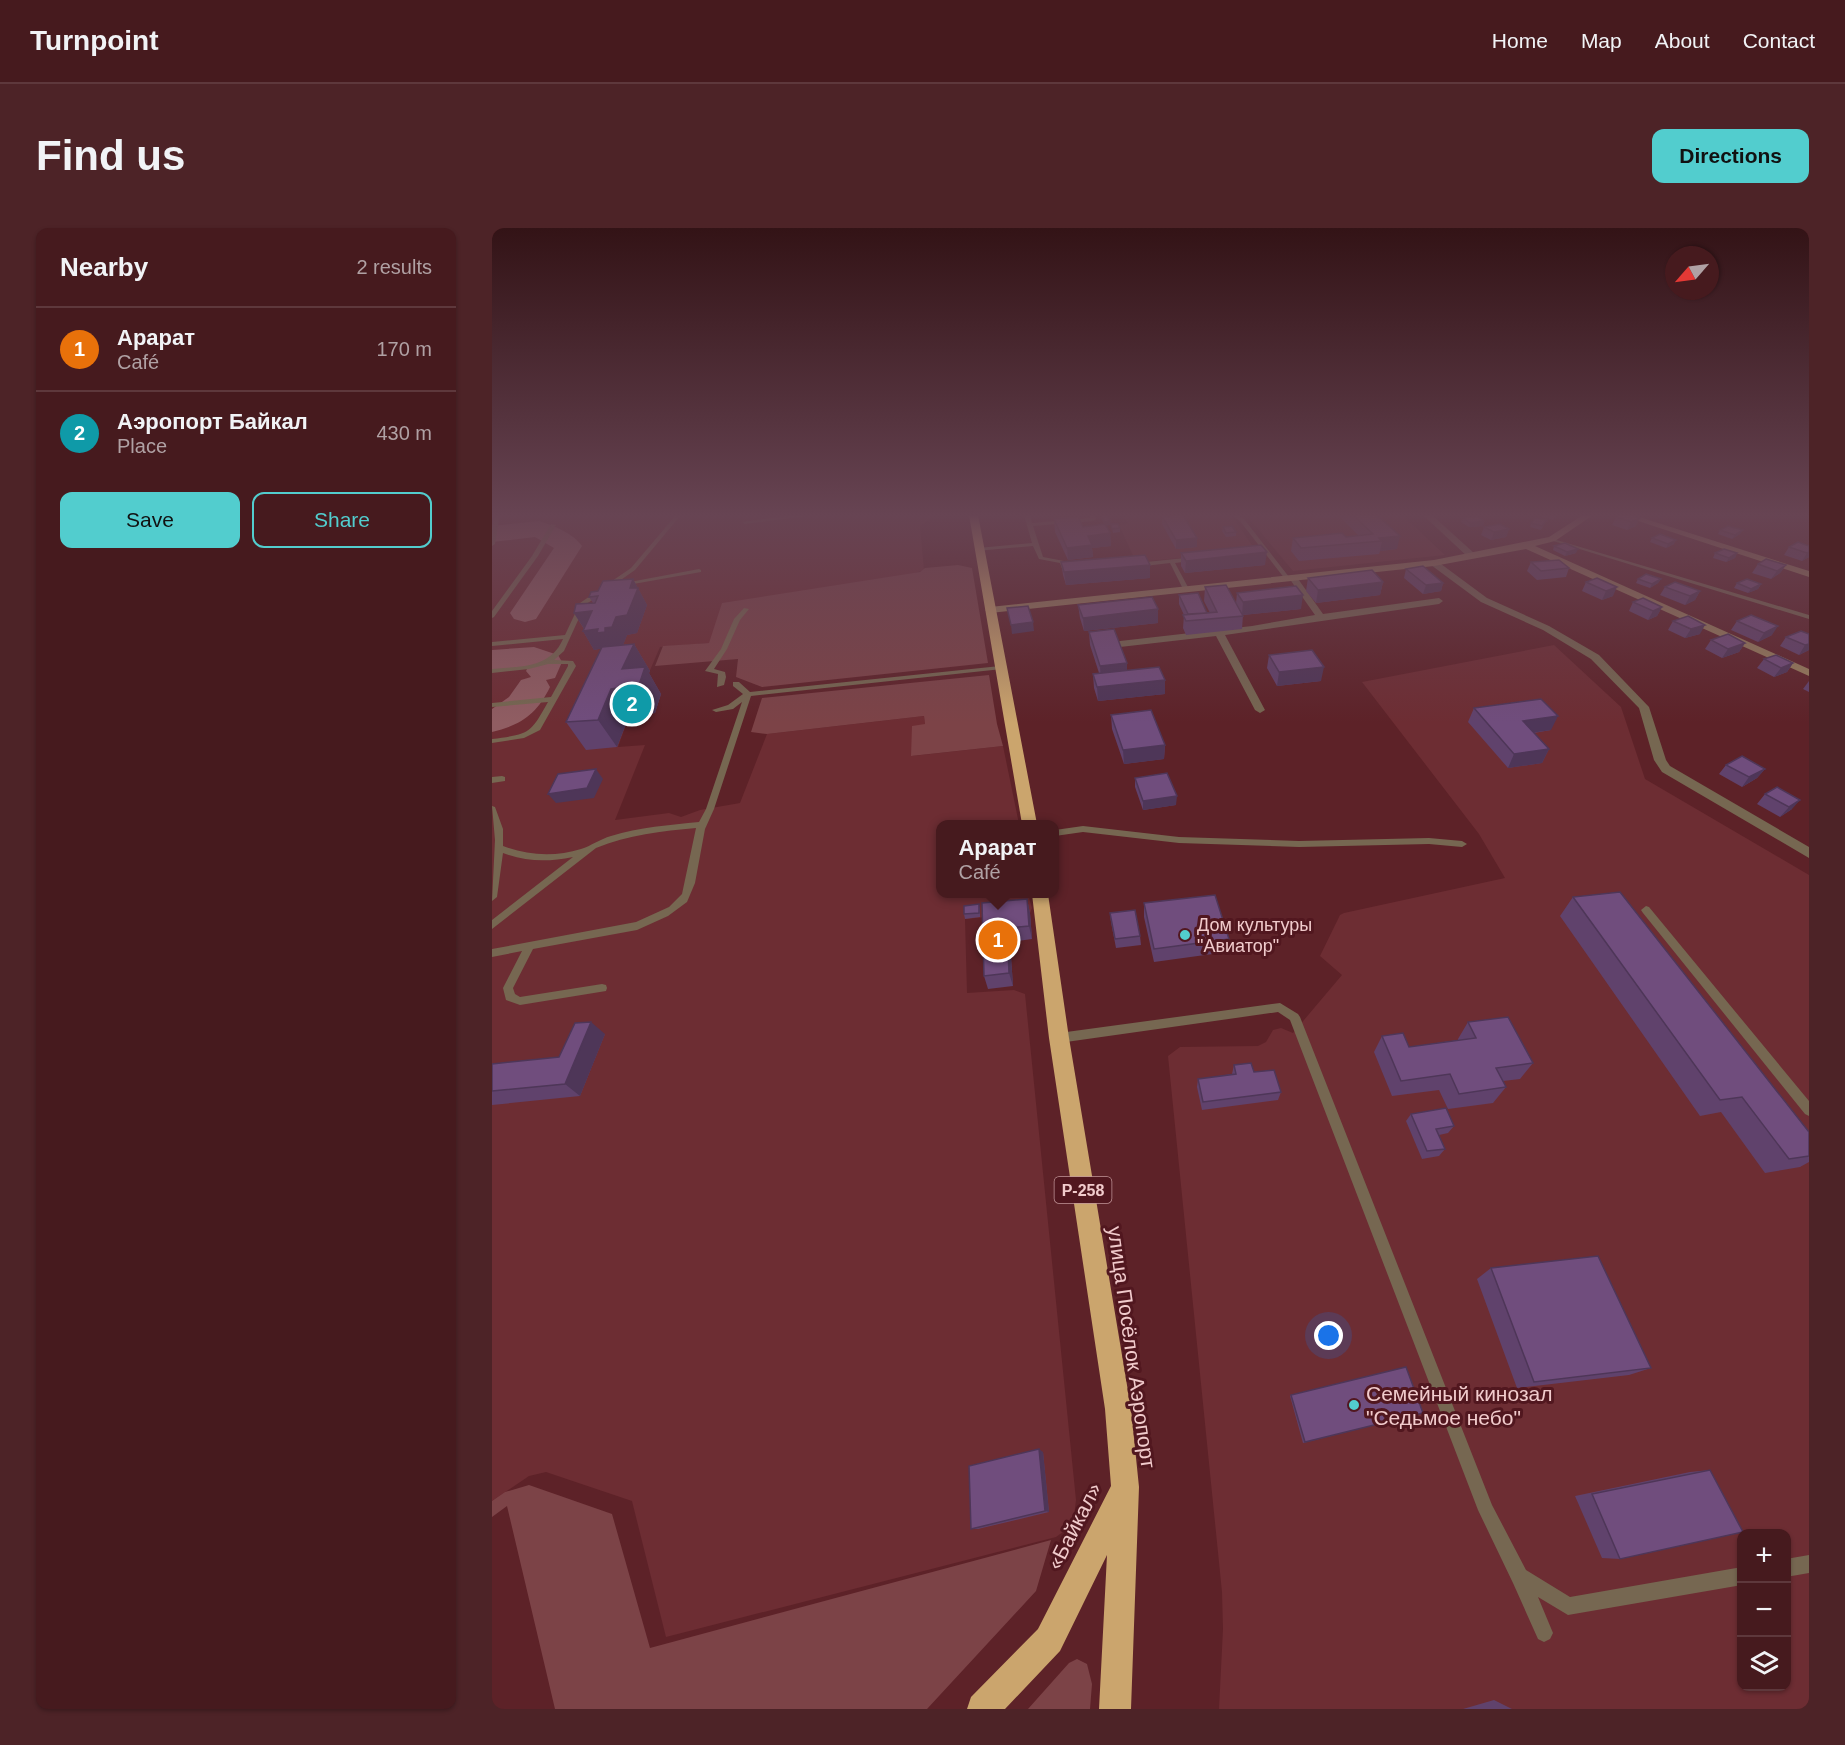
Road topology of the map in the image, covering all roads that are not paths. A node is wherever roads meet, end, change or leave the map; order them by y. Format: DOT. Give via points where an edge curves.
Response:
graph roads {
  1 [pos="515,584"];
  2 [pos="613,584"];
  3 [pos="621,584"];
  4 [pos="985,584"];
  5 [pos="1183,584"];
  6 [pos="1232,584"];
  7 [pos="1295,584"];
  8 [pos="1463,584"];
  9 [pos="1612,584"];
  10 [pos="1702,584"];
  11 [pos="610,586"];
  12 [pos="1186,589"];
  13 [pos="1439,601"];
  14 [pos="746,609"];
  15 [pos="990,610"];
  16 [pos="492,616"];
  17 [pos="1321,617"];
  18 [pos="1809,617"];
  19 [pos="1219,633"];
  20 [pos="568,637"];
  21 [pos="492,644"];
  22 [pos="1119,644"];
  23 [pos="546,662"];
  24 [pos="1000,668"];
  25 [pos="492,671"];
  26 [pos="1809,673"];
  27 [pos="736,684"];
  28 [pos="720,686"];
  29 [pos="748,694"];
  30 [pos="553,699"];
  31 [pos="492,705"];
  32 [pos="716,710"];
  33 [pos="1260,710"];
  34 [pos="492,741"];
  35 [pos="502,779"];
  36 [pos="492,780"];
  37 [pos="492,809"];
  38 [pos="1029,820"];
  39 [pos="700,825"];
  40 [pos="1059,832"];
  41 [pos="1462,844"];
  42 [pos="498,848"];
  43 [pos="585,851"];
  44 [pos="1809,853"];
  45 [pos="492,897"];
  46 [pos="1041,898"];
  47 [pos="1646,910"];
  48 [pos="492,925"];
  49 [pos="530,946"];
  50 [pos="492,953"];
  51 [pos="602,988"];
  52 [pos="1059,1038"];
  53 [pos="1809,1110"];
  54 [pos="1125,1487"];
  55 [pos="1809,1564"];
  56 [pos="1791,1567"];
  57 [pos="1519,1575"];
  58 [pos="1737,1577"];
  59 [pos="1544,1633"];
  60 [pos="983,1709"];
  61 [pos="1115,1709"];
  1 -- 16 [label="lane"];
  2 -- 11 [label="lane"];
  3 -- 11 [label="lane"];
  4 -- 15 [label="highway"];
  5 -- 12 [label="lane"];
  6 -- 12 [label="main road"];
  7 -- 17 [label="street"];
  8 -- 44 [label="street" via="1484,600 1546,628 1594,657 1644,707 1666,769"];
  9 -- 26 [label="main road"];
  10 -- 18 [label="lane"];
  11 -- 20 [label="lane" via="582,604"];
  12 -- 15 [label="main road"];
  13 -- 17 [label="street"];
  14 -- 28 [label="lane" via="709,671 721,672"];
  15 -- 24 [label="highway"];
  17 -- 19 [label="street"];
  19 -- 22 [label="street"];
  19 -- 33 [label="street"];
  20 -- 21 [label="lane"];
  20 -- 23 [label="lane" via="561,651"];
  23 -- 25 [label="lane"];
  23 -- 30 [label="lane" via="565,661 572,666"];
  24 -- 29 [label="lane"];
  24 -- 38 [label="highway"];
  27 -- 29 [label="lane"];
  29 -- 32 [label="lane" via="730,707"];
  29 -- 39 [label="lane" via="710,809"];
  30 -- 31 [label="lane"];
  30 -- 34 [label="lane" via="531,734"];
  35 -- 36 [label="lane"];
  37 -- 42 [label="lane" via="497,817"];
  39 -- 43 [label="lane" via="613,838"];
  39 -- 49 [label="lane" via="686,896 659,919"];
  40 -- 41 [label="lane" via="1083,829 1179,840 1299,844"];
  42 -- 43 [label="lane" via="519,857"];
  42 -- 45 [label="lane"];
  43 -- 48 [label="lane"];
  46 -- 52 [label="highway, улица Посёлок Аэропорт / Р-258"];
  47 -- 53 [label="lane"];
  49 -- 50 [label="lane"];
  49 -- 51 [label="lane" via="508,988 510,997 520,1001"];
  52 -- 54 [label="highway, улица Посёлок Аэропорт / Р-258" via="1118,1409"];
  52 -- 57 [label="lane" via="1280,1007 1294,1017 1486,1509"];
  54 -- 60 [label="highway, «Байкал»" via="1049,1640"];
  54 -- 61 [label="highway, «Байкал» / Р-258"];
  55 -- 56 [label="lane"];
  57 -- 58 [label="lane" via="1569,1606"];
  57 -- 59 [label="lane"];
}
